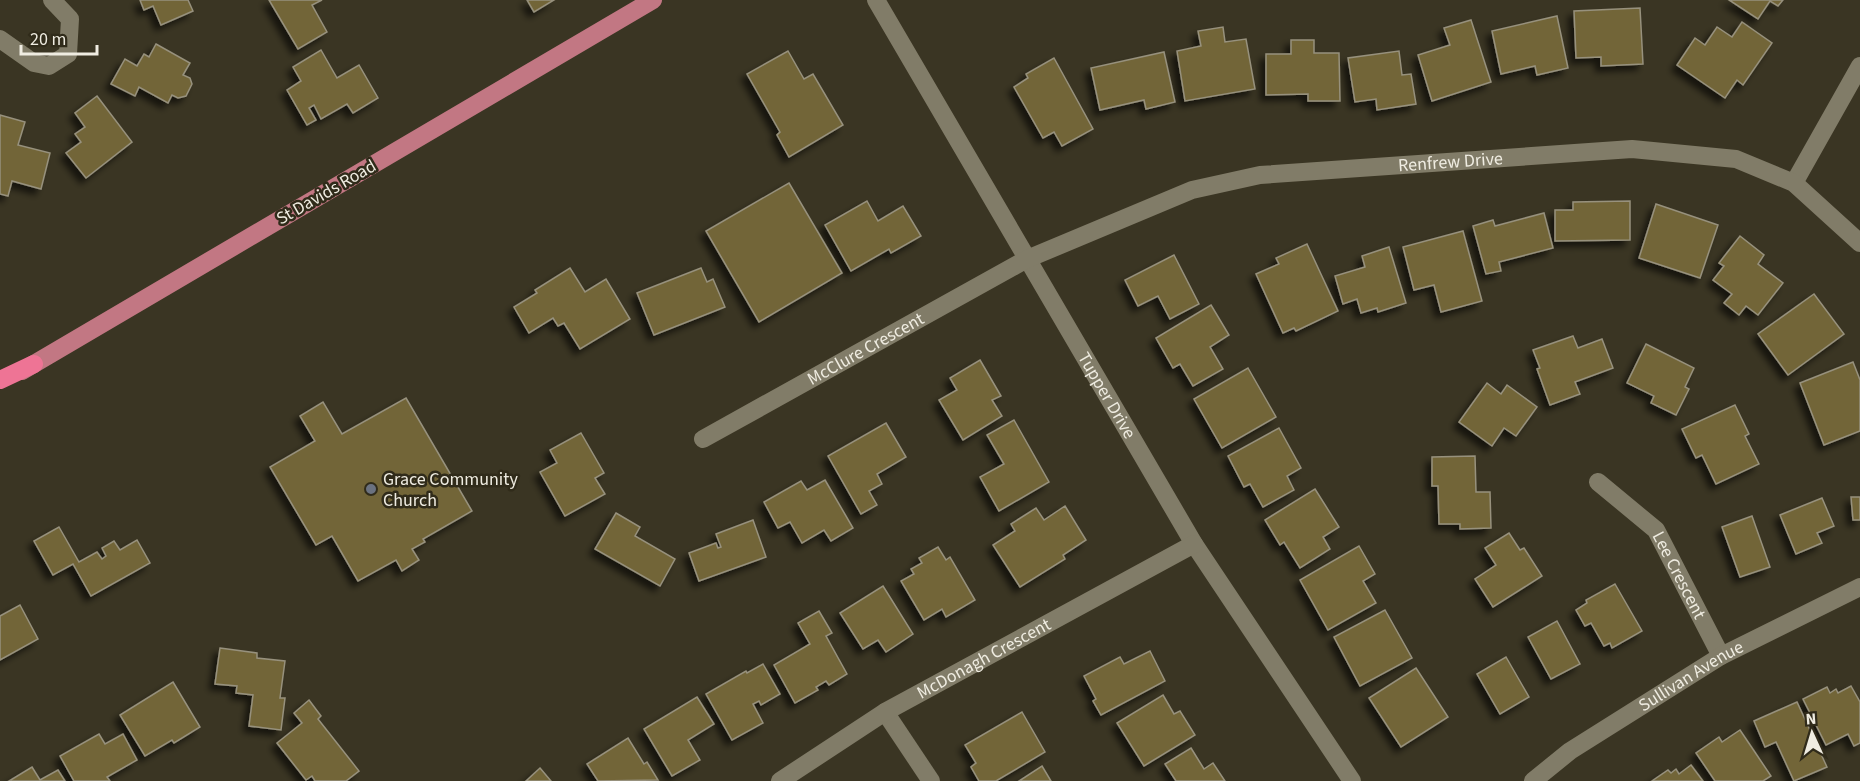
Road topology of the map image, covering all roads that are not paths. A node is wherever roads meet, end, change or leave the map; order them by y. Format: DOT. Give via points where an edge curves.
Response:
graph roads {
  1 [pos="52,0"];
  2 [pos="653,0"];
  3 [pos="876,0"];
  4 [pos="0,39"];
  5 [pos="1860,66"];
  6 [pos="1794,183"];
  7 [pos="1860,243"];
  8 [pos="1028,259"];
  9 [pos="34,364"];
  10 [pos="0,380"];
  11 [pos="0,385"];
  12 [pos="703,439"];
  13 [pos="1598,482"];
  14 [pos="1194,544"];
  15 [pos="1860,587"];
  16 [pos="1721,656"];
  17 [pos="885,712"];
  18 [pos="780,781"];
  19 [pos="931,781"];
  20 [pos="1352,781"];
  21 [pos="1533,781"];
  1 -- 4 [label="street" via="70,20 68,54 49,66 34,63"];
  2 -- 9 [label="main road, St Davids Road"];
  3 -- 8 [label="street, Tupper Drive"];
  5 -- 6 [label="street"];
  6 -- 7 [label="street, Renfrew Drive"];
  6 -- 8 [label="street, Renfrew Drive" via="1736,159 1632,149 1260,175 1192,190"];
  8 -- 12 [label="street, McClure Crescent"];
  8 -- 14 [label="street, Tupper Drive"];
  9 -- 10 [label="highway"];
  9 -- 11 [label="main road, St Davids Road"];
  13 -- 16 [label="street, Lee Crescent" via="1656,530"];
  14 -- 17 [label="street, McDonagh Crescent"];
  14 -- 20 [label="street, Tupper Drive"];
  15 -- 16 [label="street, Sullivan Avenue"];
  16 -- 21 [label="street, Sullivan Avenue" via="1570,751"];
  17 -- 18 [label="street, McDonagh Crescent"];
  17 -- 19 [label="street"];
}
